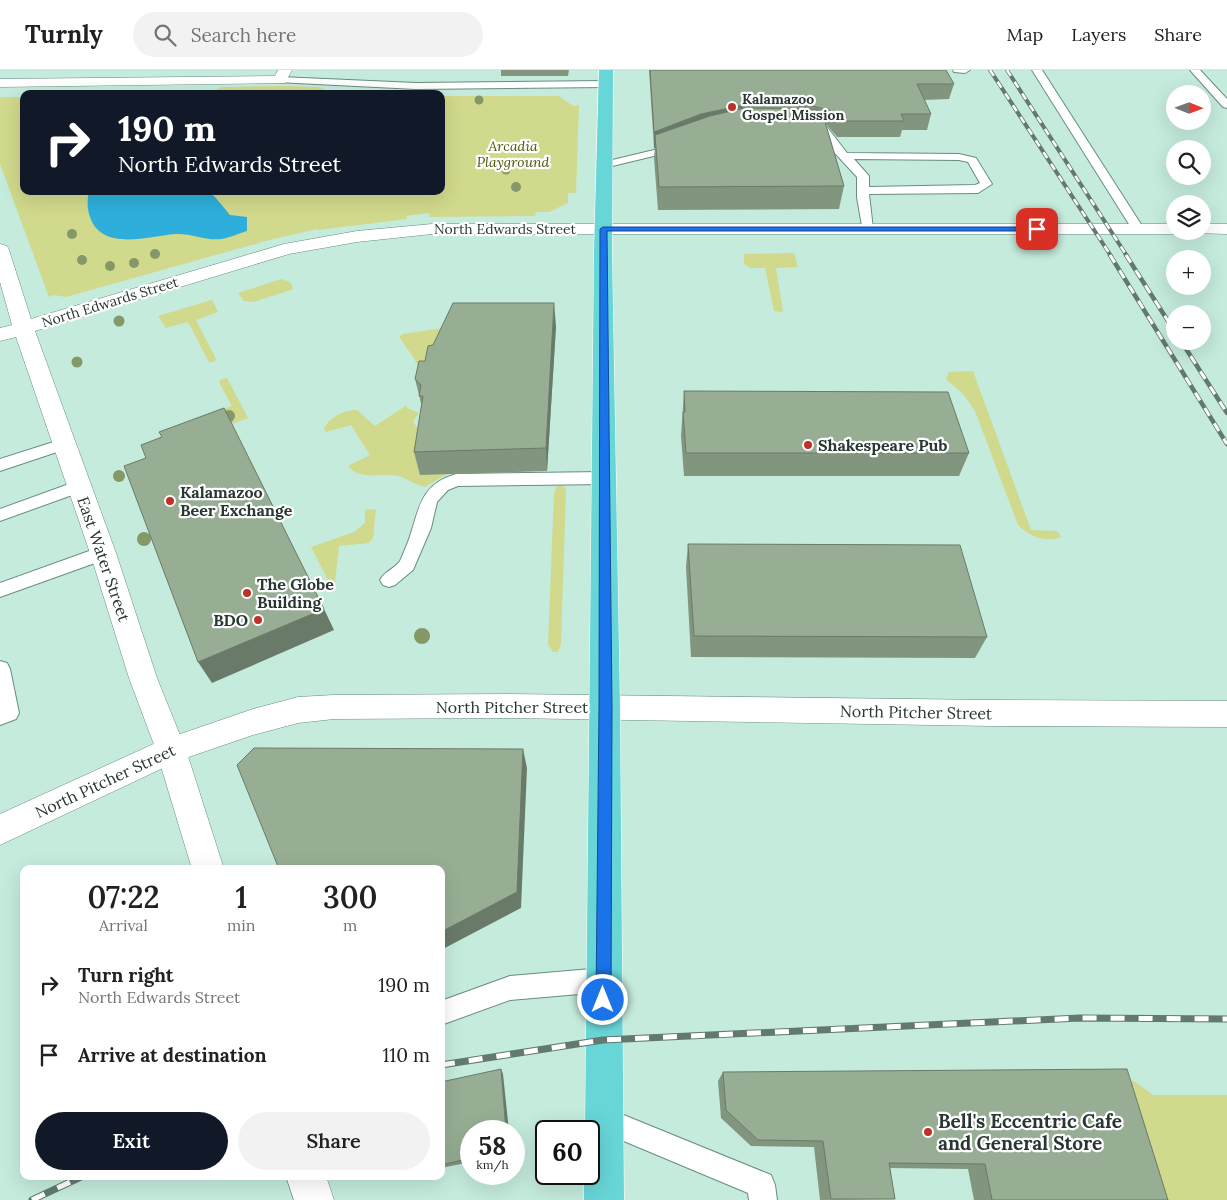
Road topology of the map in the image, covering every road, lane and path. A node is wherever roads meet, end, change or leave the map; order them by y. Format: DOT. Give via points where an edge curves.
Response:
graph roads {
  1 [pos="958,70"];
  2 [pos="965,70"];
  3 [pos="1037,70"];
  4 [pos="1195,70"];
  5 [pos="283,75"];
  6 [pos="606,77"];
  7 [pos="0,83"];
  8 [pos="1227,105"];
  9 [pos="809,126"];
  10 [pos="689,139"];
  11 [pos="846,156"];
  12 [pos="604,165"];
  13 [pos="863,191"];
  14 [pos="603,229"];
  15 [pos="867,229"];
  16 [pos="1138,229"];
  17 [pos="1166,229"];
  18 [pos="1211,229"];
  19 [pos="1227,229"];
  20 [pos="0,250"];
  21 [pos="24,328"];
  22 [pos="0,335"];
  23 [pos="66,444"];
  24 [pos="0,466"];
  25 [pos="604,478"];
  26 [pos="80,486"];
  27 [pos="0,514"];
  28 [pos="103,553"];
  29 [pos="389,580"];
  30 [pos="0,590"];
  31 [pos="0,669"];
  32 [pos="606,707"];
  33 [pos="1227,714"];
  34 [pos="0,716"];
  35 [pos="171,750"];
  36 [pos="0,830"];
  37 [pos="207,865"];
  38 [pos="603,980"];
  39 [pos="445,1012"];
  40 [pos="604,1120"];
  41 [pos="307,1180"];
  42 [pos="314,1200"];
  43 [pos="604,1200"];
  44 [pos="763,1200"];
  1 -- 2 [label="lane"];
  3 -- 16 [label="lane"];
  4 -- 8 [label="lane"];
  5 -- 6 [label="lane" via="422,86"];
  5 -- 7 [label="street"];
  6 -- 12 [label="main road"];
  9 -- 11 [label="lane" via="823,129 829,142"];
  10 -- 12 [label="lane" via="658,152"];
  11 -- 13 [label="lane" via="863,176"];
  11 -- 13 [label="lane" via="959,157 972,160 986,184 978,188"];
  12 -- 14 [label="main road"];
  13 -- 15 [label="lane"];
  14 -- 15 [label="street, North Edwards Street"];
  14 -- 21 [label="street, North Edwards Street" via="432,229 332,239 284,250"];
  14 -- 25 [label="main road"];
  15 -- 16 [label="street, North Edwards Street"];
  16 -- 17 [label="street, North Edwards Street"];
  18 -- 19 [label="street"];
  20 -- 21 [label="street, East Water Street"];
  21 -- 22 [label="street, North Edwards Street"];
  21 -- 23 [label="street, East Water Street"];
  23 -- 24 [label="lane"];
  23 -- 26 [label="street, East Water Street"];
  25 -- 29 [label="lane" via="456,480 442,486 429,500 407,566"];
  25 -- 32 [label="main road"];
  26 -- 27 [label="lane"];
  26 -- 28 [label="street, East Water Street"];
  28 -- 30 [label="lane"];
  28 -- 35 [label="street, East Water Street" via="143,678"];
  31 -- 34 [label="lane" via="9,713"];
  32 -- 33 [label="street, North Pitcher Street"];
  32 -- 35 [label="street, North Pitcher Street" via="334,707 298,710"];
  32 -- 38 [label="main road"];
  35 -- 36 [label="street, North Pitcher Street"];
  35 -- 37 [label="street, East Water Street"];
  38 -- 39 [label="lane" via="510,988"];
  38 -- 40 [label="main road"];
  40 -- 43 [label="main road"];
  40 -- 44 [label="lane" via="761,1185"];
  41 -- 42 [label="street"];
}
